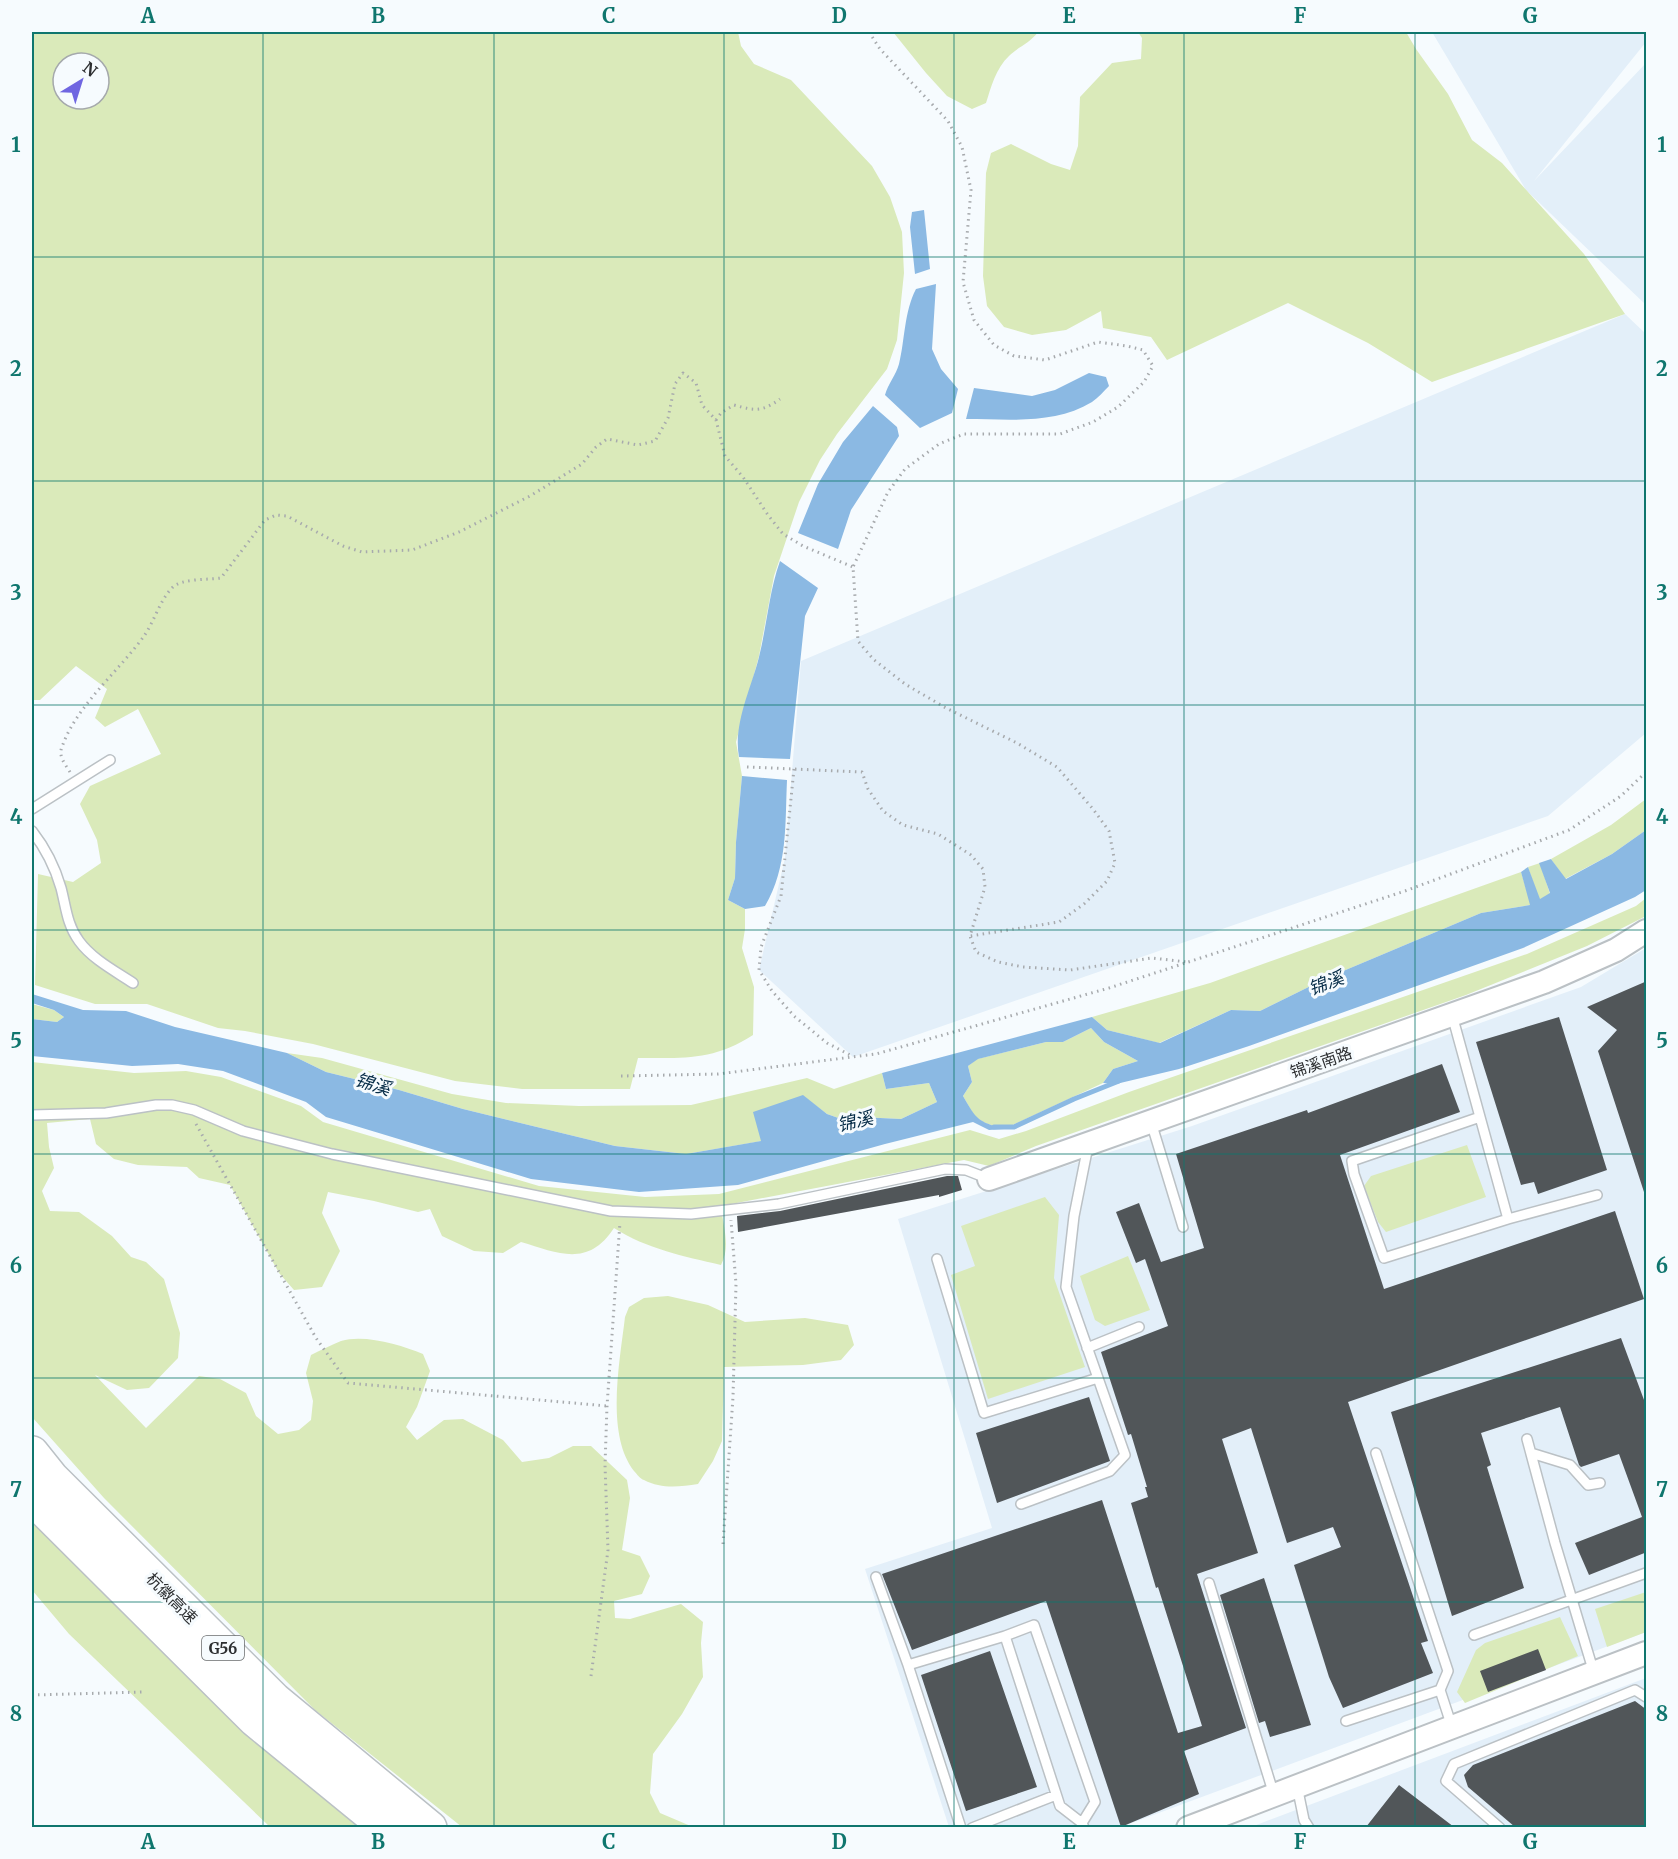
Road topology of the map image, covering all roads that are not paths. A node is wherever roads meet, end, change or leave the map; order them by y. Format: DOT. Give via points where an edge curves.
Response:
graph roads {
  1 [pos="110,760"];
  2 [pos="32,809"];
  3 [pos="32,831"];
  4 [pos="1647,931"];
  5 [pos="133,983"];
  6 [pos="1452,1015"];
  7 [pos="32,1115"];
  8 [pos="1480,1117"];
  9 [pos="1150,1122"];
  10 [pos="1089,1144"];
  11 [pos="989,1179"];
  12 [pos="1598,1195"];
  13 [pos="1508,1220"];
  14 [pos="1183,1227"];
  15 [pos="937,1259"];
  16 [pos="1139,1327"];
  17 [pos="1087,1348"];
  18 [pos="1098,1378"];
  19 [pos="1527,1439"];
  20 [pos="32,1453"];
  21 [pos="1531,1453"];
  22 [pos="1376,1454"];
  23 [pos="1600,1483"];
  24 [pos="32,1498"];
  25 [pos="1021,1504"];
  26 [pos="1647,1573"];
  27 [pos="876,1577"];
  28 [pos="1209,1583"];
  29 [pos="1572,1600"];
  30 [pos="1474,1635"];
  31 [pos="1005,1636"];
  32 [pos="1647,1653"];
  33 [pos="908,1665"];
  34 [pos="1594,1673"];
  35 [pos="1440,1690"];
  36 [pos="1647,1697"];
  37 [pos="1346,1721"];
  38 [pos="1452,1727"];
  39 [pos="1297,1786"];
  40 [pos="1056,1795"];
  41 [pos="1274,1795"];
  42 [pos="1083,1825"];
  43 [pos="387,1827"];
  44 [pos="430,1827"];
  45 [pos="961,1827"];
  46 [pos="972,1827"];
  47 [pos="1188,1827"];
  48 [pos="1309,1827"];
  49 [pos="1500,1827"];
  1 -- 2 [label="lane"];
  3 -- 5 [label="lane" via="52,862 67,918 78,940 90,954"];
  4 -- 6 [label="street, 锦溪南路" via="1616,950 1544,982"];
  6 -- 8 [label="lane"];
  6 -- 9 [label="street, 锦溪南路"];
  7 -- 11 [label="lane" via="106,1113 172,1105 243,1131 332,1155 611,1211 691,1214 779,1204 945,1169 966,1170"];
  8 -- 13 [label="lane"];
  8 -- 13 [label="lane" via="1352,1161 1354,1174 1384,1258"];
  9 -- 10 [label="street, 锦溪南路"];
  9 -- 14 [label="lane"];
  10 -- 11 [label="street, 锦溪南路"];
  10 -- 17 [label="lane" via="1074,1216 1066,1287"];
  12 -- 13 [label="lane"];
  15 -- 18 [label="lane" via="984,1413"];
  16 -- 17 [label="lane"];
  17 -- 18 [label="lane"];
  18 -- 25 [label="lane" via="1125,1455 1110,1471"];
  19 -- 21 [label="lane"];
  20 -- 44 [label="highway, 杭徽高速 / G56" via="52,1478 275,1700"];
  21 -- 23 [label="lane" via="1569,1465 1588,1485"];
  21 -- 29 [label="lane"];
  22 -- 35 [label="lane" via="1448,1671"];
  24 -- 43 [label="highway, 杭徽高速 / G56" via="255,1720"];
  26 -- 29 [label="lane"];
  27 -- 33 [label="lane"];
  28 -- 41 [label="lane"];
  29 -- 30 [label="lane"];
  29 -- 34 [label="lane"];
  31 -- 33 [label="lane"];
  31 -- 40 [label="lane"];
  31 -- 42 [label="lane" via="1034,1624 1095,1802"];
  32 -- 34 [label="street"];
  33 -- 45 [label="lane"];
  34 -- 38 [label="street"];
  35 -- 37 [label="lane"];
  35 -- 38 [label="lane"];
  36 -- 49 [label="lane" via="1635,1690 1454,1764 1446,1780"];
  38 -- 39 [label="street"];
  39 -- 41 [label="street"];
  39 -- 48 [label="lane"];
  40 -- 42 [label="lane" via="1060,1806"];
  40 -- 46 [label="lane"];
  41 -- 47 [label="street"];
}
